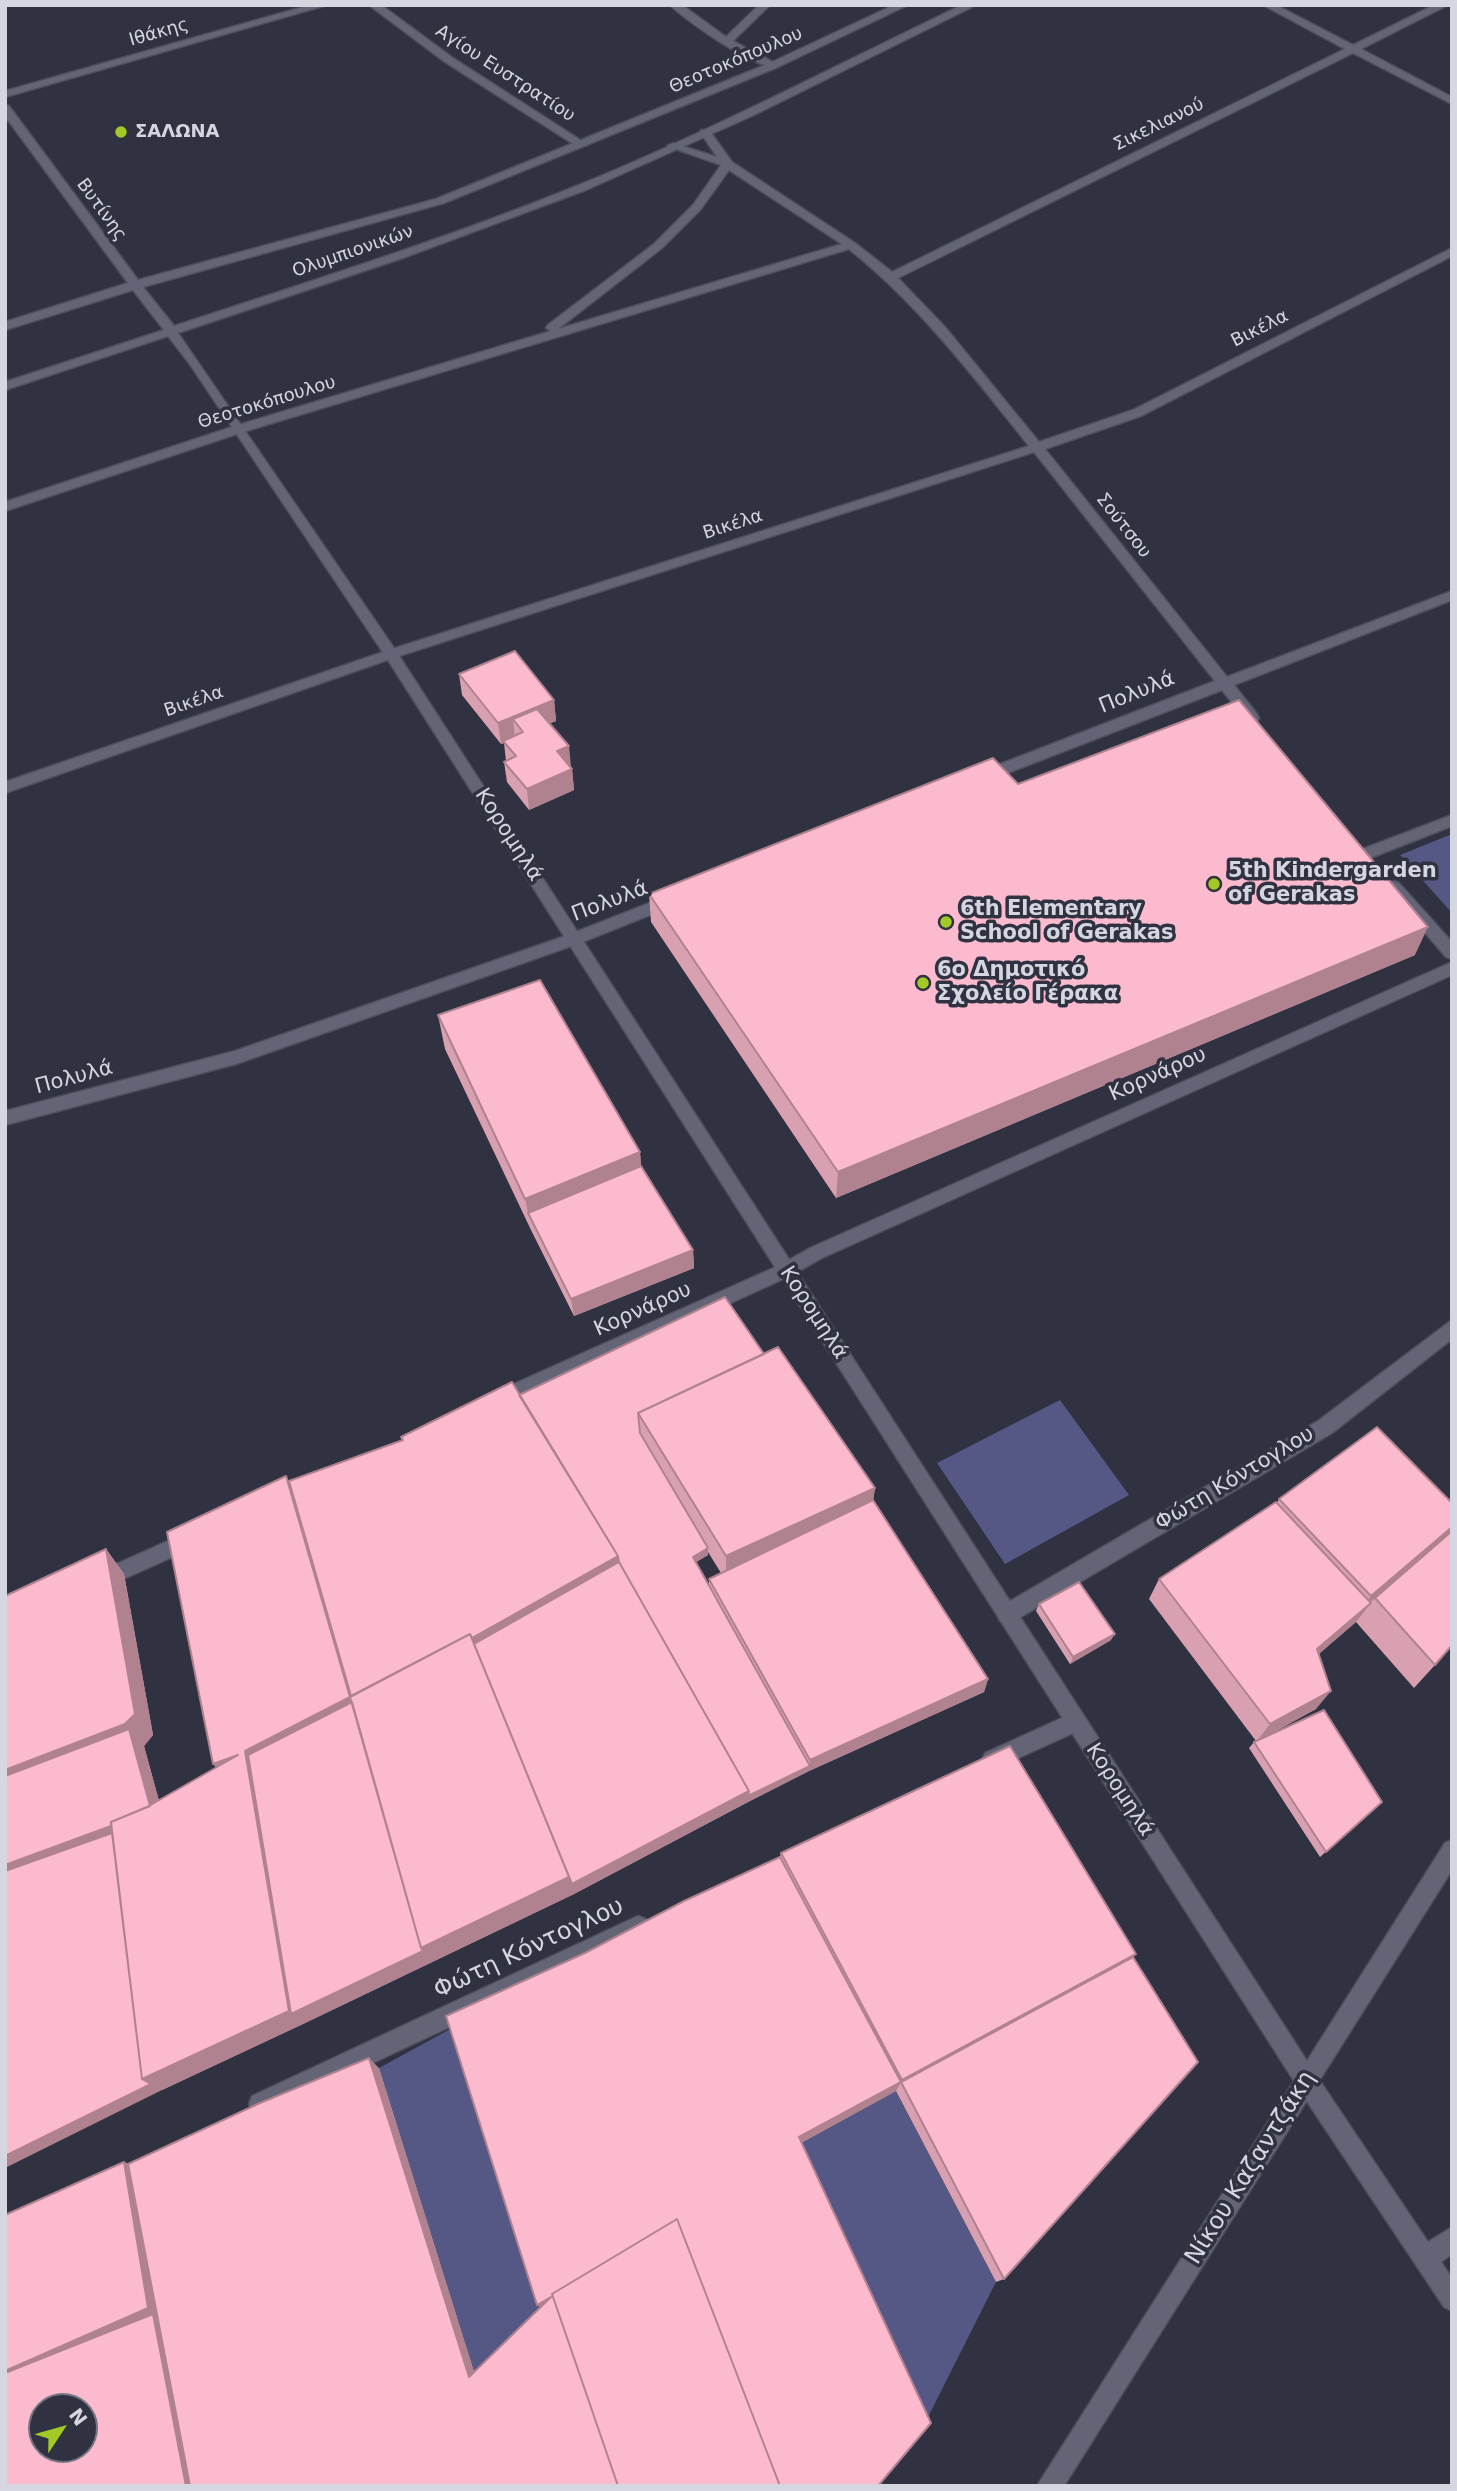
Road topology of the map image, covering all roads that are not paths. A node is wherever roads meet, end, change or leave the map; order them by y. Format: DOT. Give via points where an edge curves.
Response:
graph roads {
  1 [pos="322,5"];
  2 [pos="374,5"];
  3 [pos="675,5"];
  4 [pos="765,5"];
  5 [pos="903,5"];
  6 [pos="971,5"];
  7 [pos="1268,5"];
  8 [pos="1443,5"];
  9 [pos="726,42"];
  10 [pos="1354,49"];
  11 [pos="774,65"];
  12 [pos="5,94"];
  13 [pos="1452,101"];
  14 [pos="5,108"];
  15 [pos="705,132"];
  16 [pos="582,145"];
  17 [pos="673,146"];
  18 [pos="727,164"];
  19 [pos="851,245"];
  20 [pos="1452,251"];
  21 [pos="891,277"];
  22 [pos="135,285"];
  23 [pos="5,326"];
  24 [pos="170,330"];
  25 [pos="541,337"];
  26 [pos="5,386"];
  27 [pos="239,429"];
  28 [pos="1037,449"];
  29 [pos="5,507"];
  30 [pos="1452,595"];
  31 [pos="391,654"];
  32 [pos="1222,682"];
  33 [pos="1266,735"];
  34 [pos="970,782"];
  35 [pos="5,788"];
  36 [pos="1452,820"];
  37 [pos="690,893"];
  38 [pos="574,939"];
  39 [pos="1452,953"];
  40 [pos="1452,968"];
  41 [pos="5,1118"];
  42 [pos="786,1270"];
  43 [pos="1452,1328"];
  44 [pos="481,1408"];
  45 [pos="206,1533"];
  46 [pos="80,1590"];
  47 [pos="1007,1614"];
  48 [pos="1075,1722"];
  49 [pos="974,1769"];
  50 [pos="1452,1850"];
  51 [pos="660,1916"];
  52 [pos="1306,2080"];
  53 [pos="244,2111"];
  54 [pos="1452,2239"];
  55 [pos="1425,2259"];
  56 [pos="1452,2299"];
  57 [pos="1049,2486"];
  1 -- 12 [label="street, Ιθάκης"];
  2 -- 16 [label="street, Αγίου Ευστρατίου" via="449,60"];
  3 -- 9 [label="street"];
  4 -- 9 [label="street"];
  5 -- 11 [label="street, Θεοτοκόπουλου"];
  6 -- 15 [label="street"];
  7 -- 10 [label="street"];
  8 -- 10 [label="street, Σικελιανού"];
  9 -- 11 [label="street"];
  10 -- 13 [label="street"];
  10 -- 21 [label="street, Σικελιανού"];
  11 -- 16 [label="street, Θεοτοκόπουλου"];
  14 -- 22 [label="street, Βυτίνης"];
  15 -- 17 [label="street, Ολυμπιονικών"];
  15 -- 18 [label="street, Σούτσου"];
  16 -- 22 [label="street, Ολυμπιονικών" via="440,201"];
  17 -- 18 [label="street, Σούτσου"];
  17 -- 24 [label="street, Ολυμπιονικών" via="527,209"];
  18 -- 19 [label="street, Σούτσου"];
  18 -- 25 [label="street, Θεοτοκόπουλου" via="697,207 658,246"];
  19 -- 21 [label="street, Σούτσου"];
  19 -- 25 [label="street, Θεοτοκόπουλου"];
  20 -- 28 [label="street, Βικέλα" via="1442,262 1137,413"];
  21 -- 28 [label="street, Σούτσου" via="941,330"];
  22 -- 23 [label="street, Ολυμπιονικών"];
  22 -- 24 [label="street, Βυτίνης"];
  24 -- 26 [label="street, Ολυμπιονικών"];
  24 -- 27 [label="street, Κορομηλά"];
  25 -- 27 [label="street, Θεοτοκόπουλου"];
  27 -- 29 [label="street, Θεοτοκόπουλου"];
  27 -- 31 [label="street, Κορομηλά"];
  28 -- 31 [label="street, Βικέλα"];
  28 -- 32 [label="street, Σούτσου"];
  30 -- 32 [label="street, Πολυλά"];
  31 -- 35 [label="street, Βικέλα"];
  31 -- 38 [label="street, Κορομηλά"];
  32 -- 33 [label="street, Σούτσου"];
  32 -- 34 [label="street, Πολυλά"];
  36 -- 39 [label="street" via="1370,859"];
  37 -- 38 [label="street, Πολυλά"];
  38 -- 41 [label="street, Πολυλά" via="236,1057"];
  38 -- 42 [label="street, Κορομηλά"];
  40 -- 42 [label="street, Κορνάρου"];
  42 -- 44 [label="street, Κορνάρου"];
  42 -- 47 [label="street, Κορομηλά"];
  43 -- 47 [label="street, Φώτη Κόντογλου" via="1325,1427"];
  45 -- 46 [label="street"];
  47 -- 48 [label="street, Κορομηλά"];
  48 -- 49 [label="street"];
  48 -- 52 [label="street, Κορομηλά"];
  50 -- 52 [label="street, Νίκου Καζαντζάκη"];
  51 -- 53 [label="street, Φώτη Κόντογλου"];
  52 -- 55 [label="street, Κορομηλά"];
  52 -- 57 [label="street, Νίκου Καζαντζάκη"];
  54 -- 55 [label="street"];
  55 -- 56 [label="street, Κορομηλά"];
}
